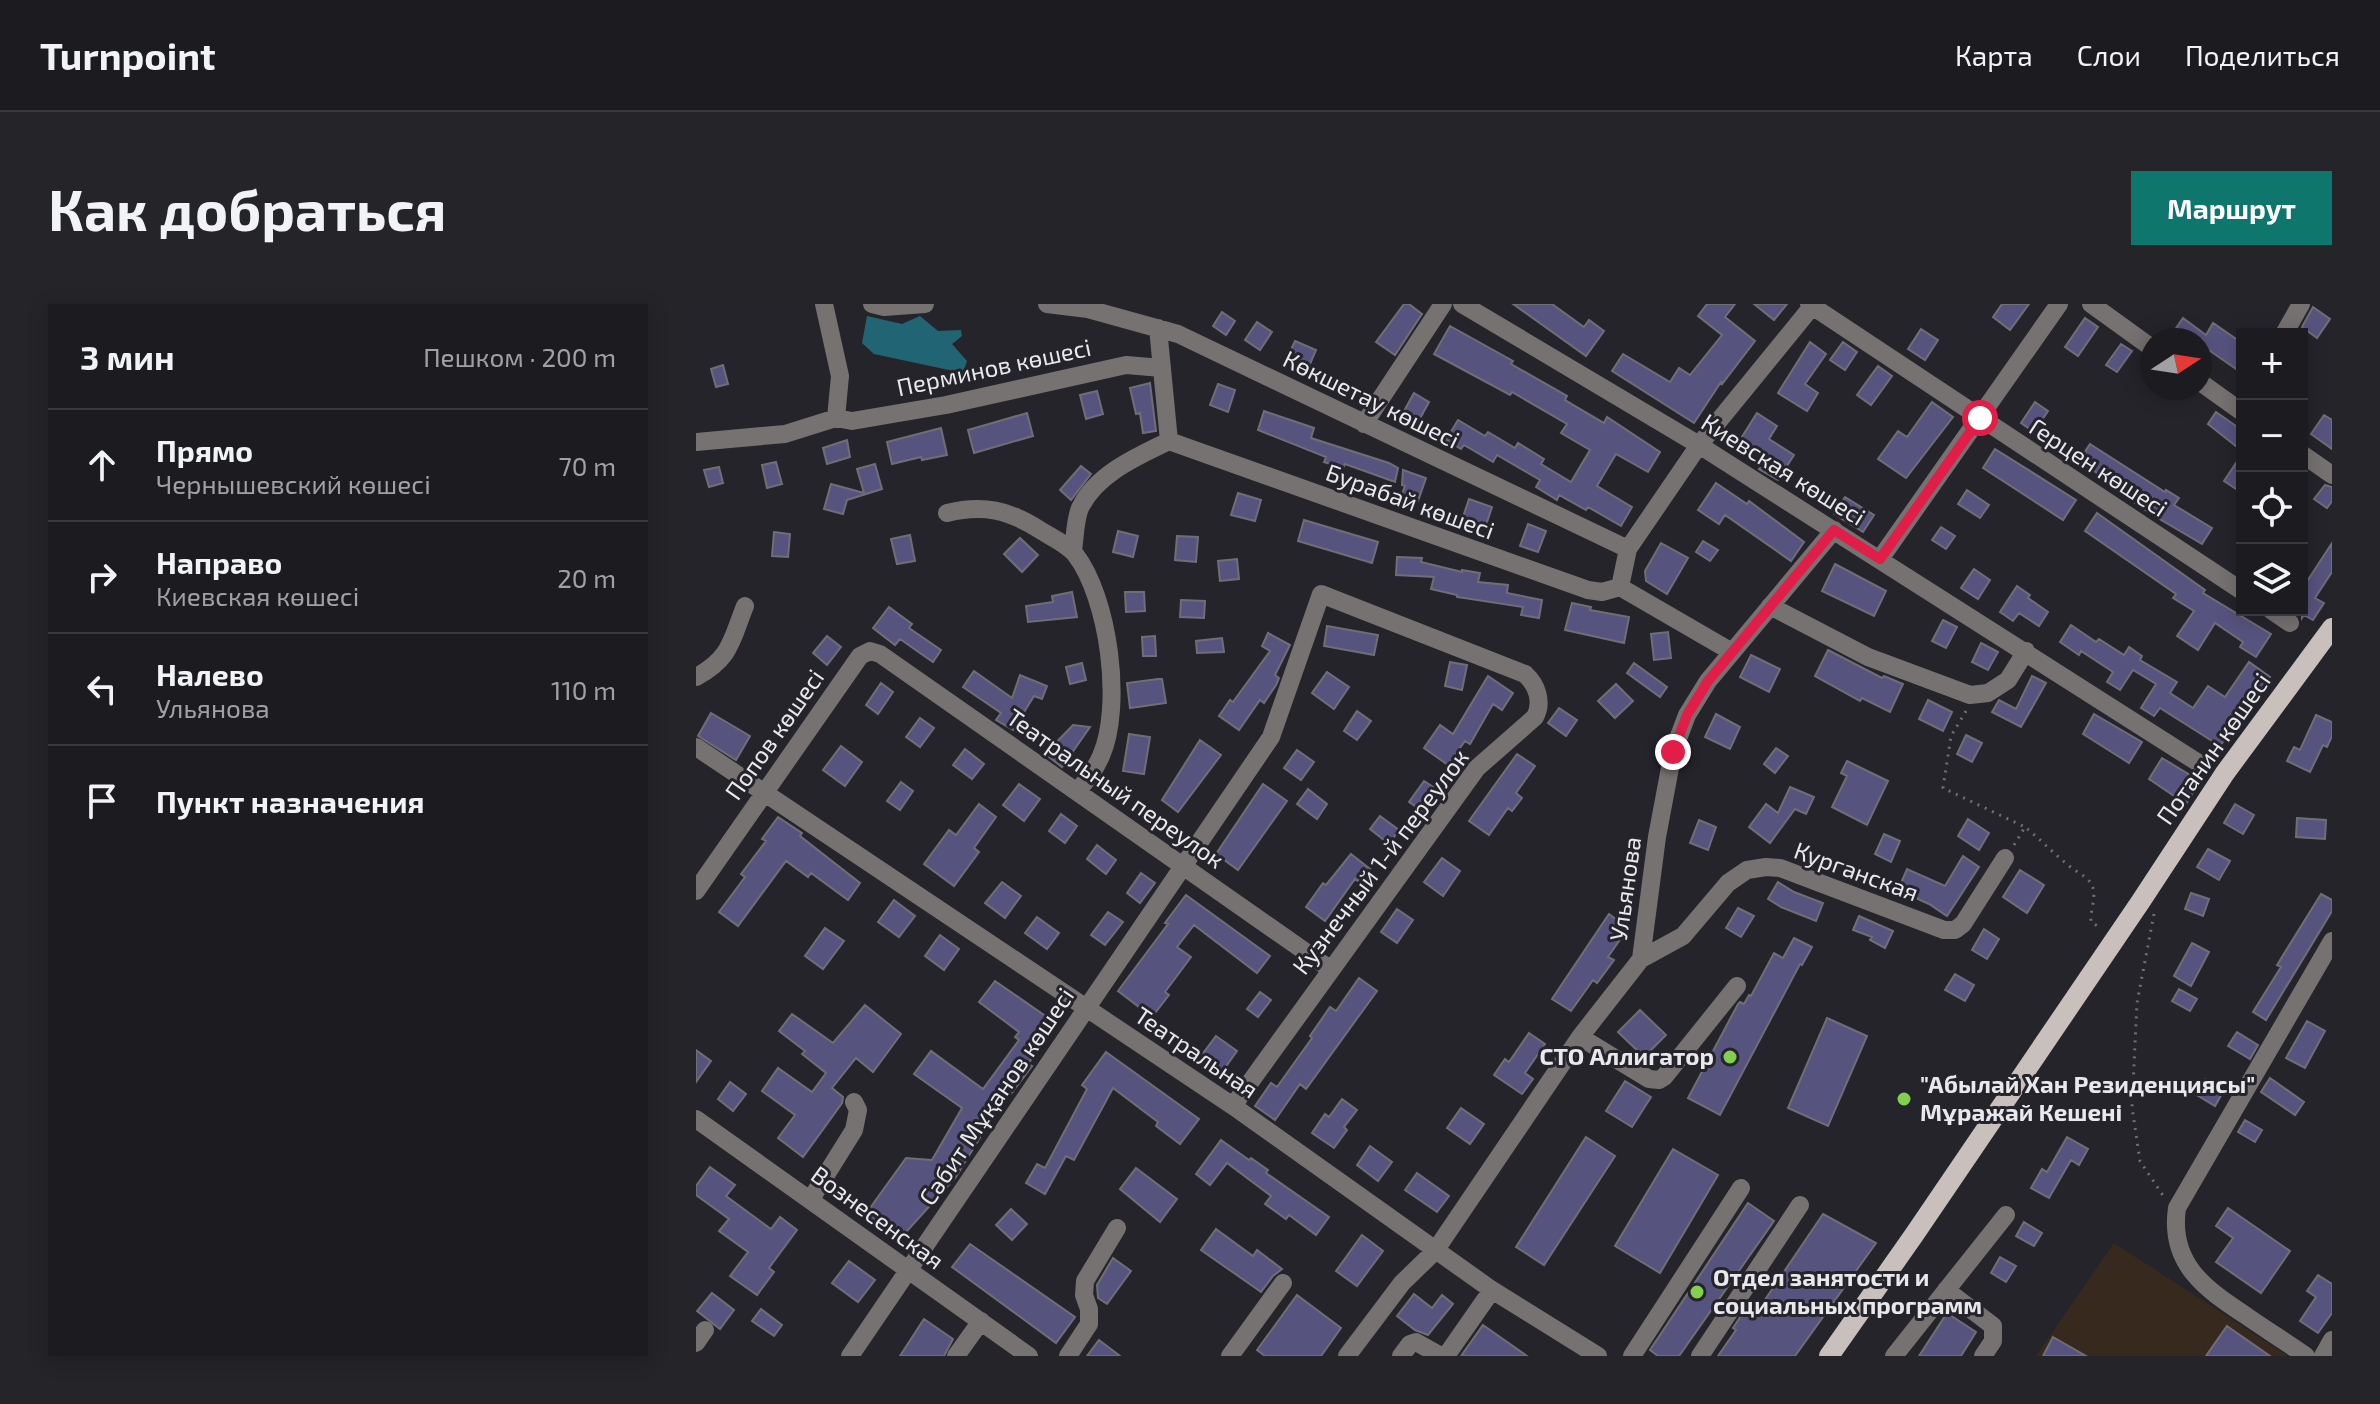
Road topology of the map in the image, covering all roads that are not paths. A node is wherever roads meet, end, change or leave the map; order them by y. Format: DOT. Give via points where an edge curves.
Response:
graph roads {
  1 [pos="824,304"];
  2 [pos="872,304"];
  3 [pos="925,304"];
  4 [pos="1047,304"];
  5 [pos="1443,304"];
  6 [pos="1462,304"];
  7 [pos="2059,304"];
  8 [pos="2091,304"];
  9 [pos="2301,304"];
  10 [pos="1811,305"];
  11 [pos="1087,307"];
  12 [pos="1158,328"];
  13 [pos="2287,328"];
  14 [pos="2140,339"];
  15 [pos="1162,368"];
  16 [pos="2212,390"];
  17 [pos="2236,407"];
  18 [pos="836,418"];
  19 [pos="1980,418"];
  20 [pos="1364,424"];
  21 [pos="1169,441"];
  22 [pos="696,442"];
  23 [pos="1699,445"];
  24 [pos="2308,458"];
  25 [pos="2332,475"];
  26 [pos="947,513"];
  27 [pos="1834,530"];
  28 [pos="1628,549"];
  29 [pos="1073,551"];
  30 [pos="1880,559"];
  31 [pos="1620,587"];
  32 [pos="2236,587"];
  33 [pos="1321,594"];
  34 [pos="745,606"];
  35 [pos="1770,606"];
  36 [pos="2280,616"];
  37 [pos="2290,623"];
  38 [pos="2332,628"];
  39 [pos="870,651"];
  40 [pos="2026,651"];
  41 [pos="1732,652"];
  42 [pos="696,677"];
  43 [pos="696,747"];
  44 [pos="2197,762"];
  45 [pos="1077,792"];
  46 [pos="764,793"];
  47 [pos="2005,858"];
  48 [pos="1183,866"];
  49 [pos="696,891"];
  50 [pos="2332,941"];
  51 [pos="1641,959"];
  52 [pos="1330,969"];
  53 [pos="1737,986"];
  54 [pos="1086,1008"];
  55 [pos="1580,1037"];
  56 [pos="854,1102"];
  57 [pos="1233,1106"];
  58 [pos="696,1119"];
  59 [pos="1741,1188"];
  60 [pos="811,1199"];
  61 [pos="1800,1205"];
  62 [pos="2006,1215"];
  63 [pos="1117,1228"];
  64 [pos="1435,1251"];
  65 [pos="908,1270"];
  66 [pos="1283,1283"];
  67 [pos="1492,1290"];
  68 [pos="1946,1290"];
  69 [pos="981,1321"];
  70 [pos="2332,1340"];
  71 [pos="850,1356"];
  72 [pos="956,1356"];
  73 [pos="1029,1356"];
  74 [pos="1068,1356"];
  75 [pos="1230,1356"];
  76 [pos="1347,1356"];
  77 [pos="1401,1356"];
  78 [pos="1444,1356"];
  79 [pos="1598,1356"];
  80 [pos="1632,1356"];
  81 [pos="1700,1356"];
  82 [pos="1829,1356"];
  83 [pos="1894,1356"];
  84 [pos="1983,1356"];
  85 [pos="2306,1356"];
  86 [pos="2323,1356"];
  1 -- 18 [label="street" via="840,376"];
  2 -- 3 [label="street"];
  4 -- 11 [label="street, Көкшетау көшесі"];
  5 -- 20 [label="street"];
  6 -- 23 [label="street, Киевская көшесі"];
  7 -- 19 [label="street"];
  8 -- 14 [label="street"];
  9 -- 13 [label="street"];
  10 -- 19 [label="street, Герцен көшесі"];
  10 -- 23 [label="street"];
  11 -- 12 [label="street, Көкшетау көшесі"];
  12 -- 15 [label="street"];
  12 -- 20 [label="street, Көкшетау көшесі"];
  15 -- 18 [label="street, Перминов көшесі" via="1126,365 946,405 852,421"];
  15 -- 21 [label="street"];
  16 -- 17 [label="street"];
  18 -- 22 [label="street, Перминов көшесі" via="785,434"];
  19 -- 30 [label="street"];
  19 -- 32 [label="street, Герцен көшесі"];
  20 -- 28 [label="street, Көкшетау көшесі"];
  21 -- 29 [label="street" via="1126,463 1087,497 1079,511"];
  21 -- 31 [label="street, Бурабай көшесі" via="1588,590"];
  23 -- 27 [label="street, Киевская көшесі"];
  23 -- 28 [label="street"];
  24 -- 25 [label="street"];
  26 -- 29 [label="street" via="966,508 1004,511"];
  27 -- 30 [label="street, Киевская көшесі"];
  27 -- 35 [label="street, Ульянова"];
  28 -- 31 [label="street"];
  29 -- 45 [label="street" via="1095,594 1113,689 1101,756"];
  30 -- 40 [label="street, Киевская көшесі"];
  31 -- 41 [label="street"];
  33 -- 48 [label="street, Сәбит Мұқанов көшесі" via="1271,737"];
  33 -- 52 [label="street, Кузнечный 1-й переулок" via="1525,674 1539,702 1535,717 1477,768"];
  34 -- 42 [label="street" via="723,658"];
  35 -- 40 [label="street" via="1868,657 1970,695 1998,688"];
  35 -- 41 [label="street, Ульянова"];
  36 -- 37 [label="street"];
  38 -- 82 [label="main road, Потанин көшесі" via="2225,773 2148,906 2117,938"];
  39 -- 45 [label="street, Театральный переулок"];
  39 -- 46 [label="street, Попов көшесі" via="860,656"];
  40 -- 44 [label="street, Киевская көшесі"];
  41 -- 51 [label="street, Ульянова" via="1687,715 1673,752"];
  43 -- 46 [label="street, Театральная"];
  45 -- 48 [label="street, Театральный переулок"];
  46 -- 49 [label="street, Попов көшесі"];
  46 -- 54 [label="street, Театральная"];
  47 -- 51 [label="street, Курганская" via="1955,930 1780,868 1747,870 1728,883 1683,936"];
  48 -- 52 [label="street, Театральный переулок"];
  48 -- 54 [label="street, Сәбит Мұқанов көшесі"];
  50 -- 85 [label="street" via="2176,1216 2182,1253 2195,1277"];
  51 -- 55 [label="street, Ульянова"];
  52 -- 57 [label="street, Кузнечный 1-й переулок"];
  53 -- 55 [label="street" via="1659,1080"];
  54 -- 57 [label="street, Театральная"];
  54 -- 65 [label="street, Сәбит Мұқанов көшесі"];
  55 -- 64 [label="street, Ульянова"];
  56 -- 60 [label="street" via="854,1130"];
  57 -- 64 [label="street, Театральная"];
  58 -- 60 [label="street, Вознесенская"];
  59 -- 80 [label="street"];
  60 -- 65 [label="street, Вознесенская"];
  61 -- 81 [label="street"];
  62 -- 68 [label="street"];
  63 -- 74 [label="street" via="1085,1281 1089,1324"];
  64 -- 67 [label="street, Театральная"];
  64 -- 76 [label="street, Ульянова" via="1402,1283"];
  65 -- 69 [label="street, Вознесенская"];
  65 -- 71 [label="street, Сәбит Мұқанов көшесі"];
  66 -- 75 [label="street"];
  67 -- 78 [label="street"];
  67 -- 79 [label="street, Театральная"];
  68 -- 83 [label="street"];
  68 -- 84 [label="street" via="1993,1326 1993,1341"];
  69 -- 72 [label="street"];
  69 -- 73 [label="street, Вознесенская"];
  70 -- 86 [label="street"];
  77 -- 78 [label="street" via="1416,1342"];
}
